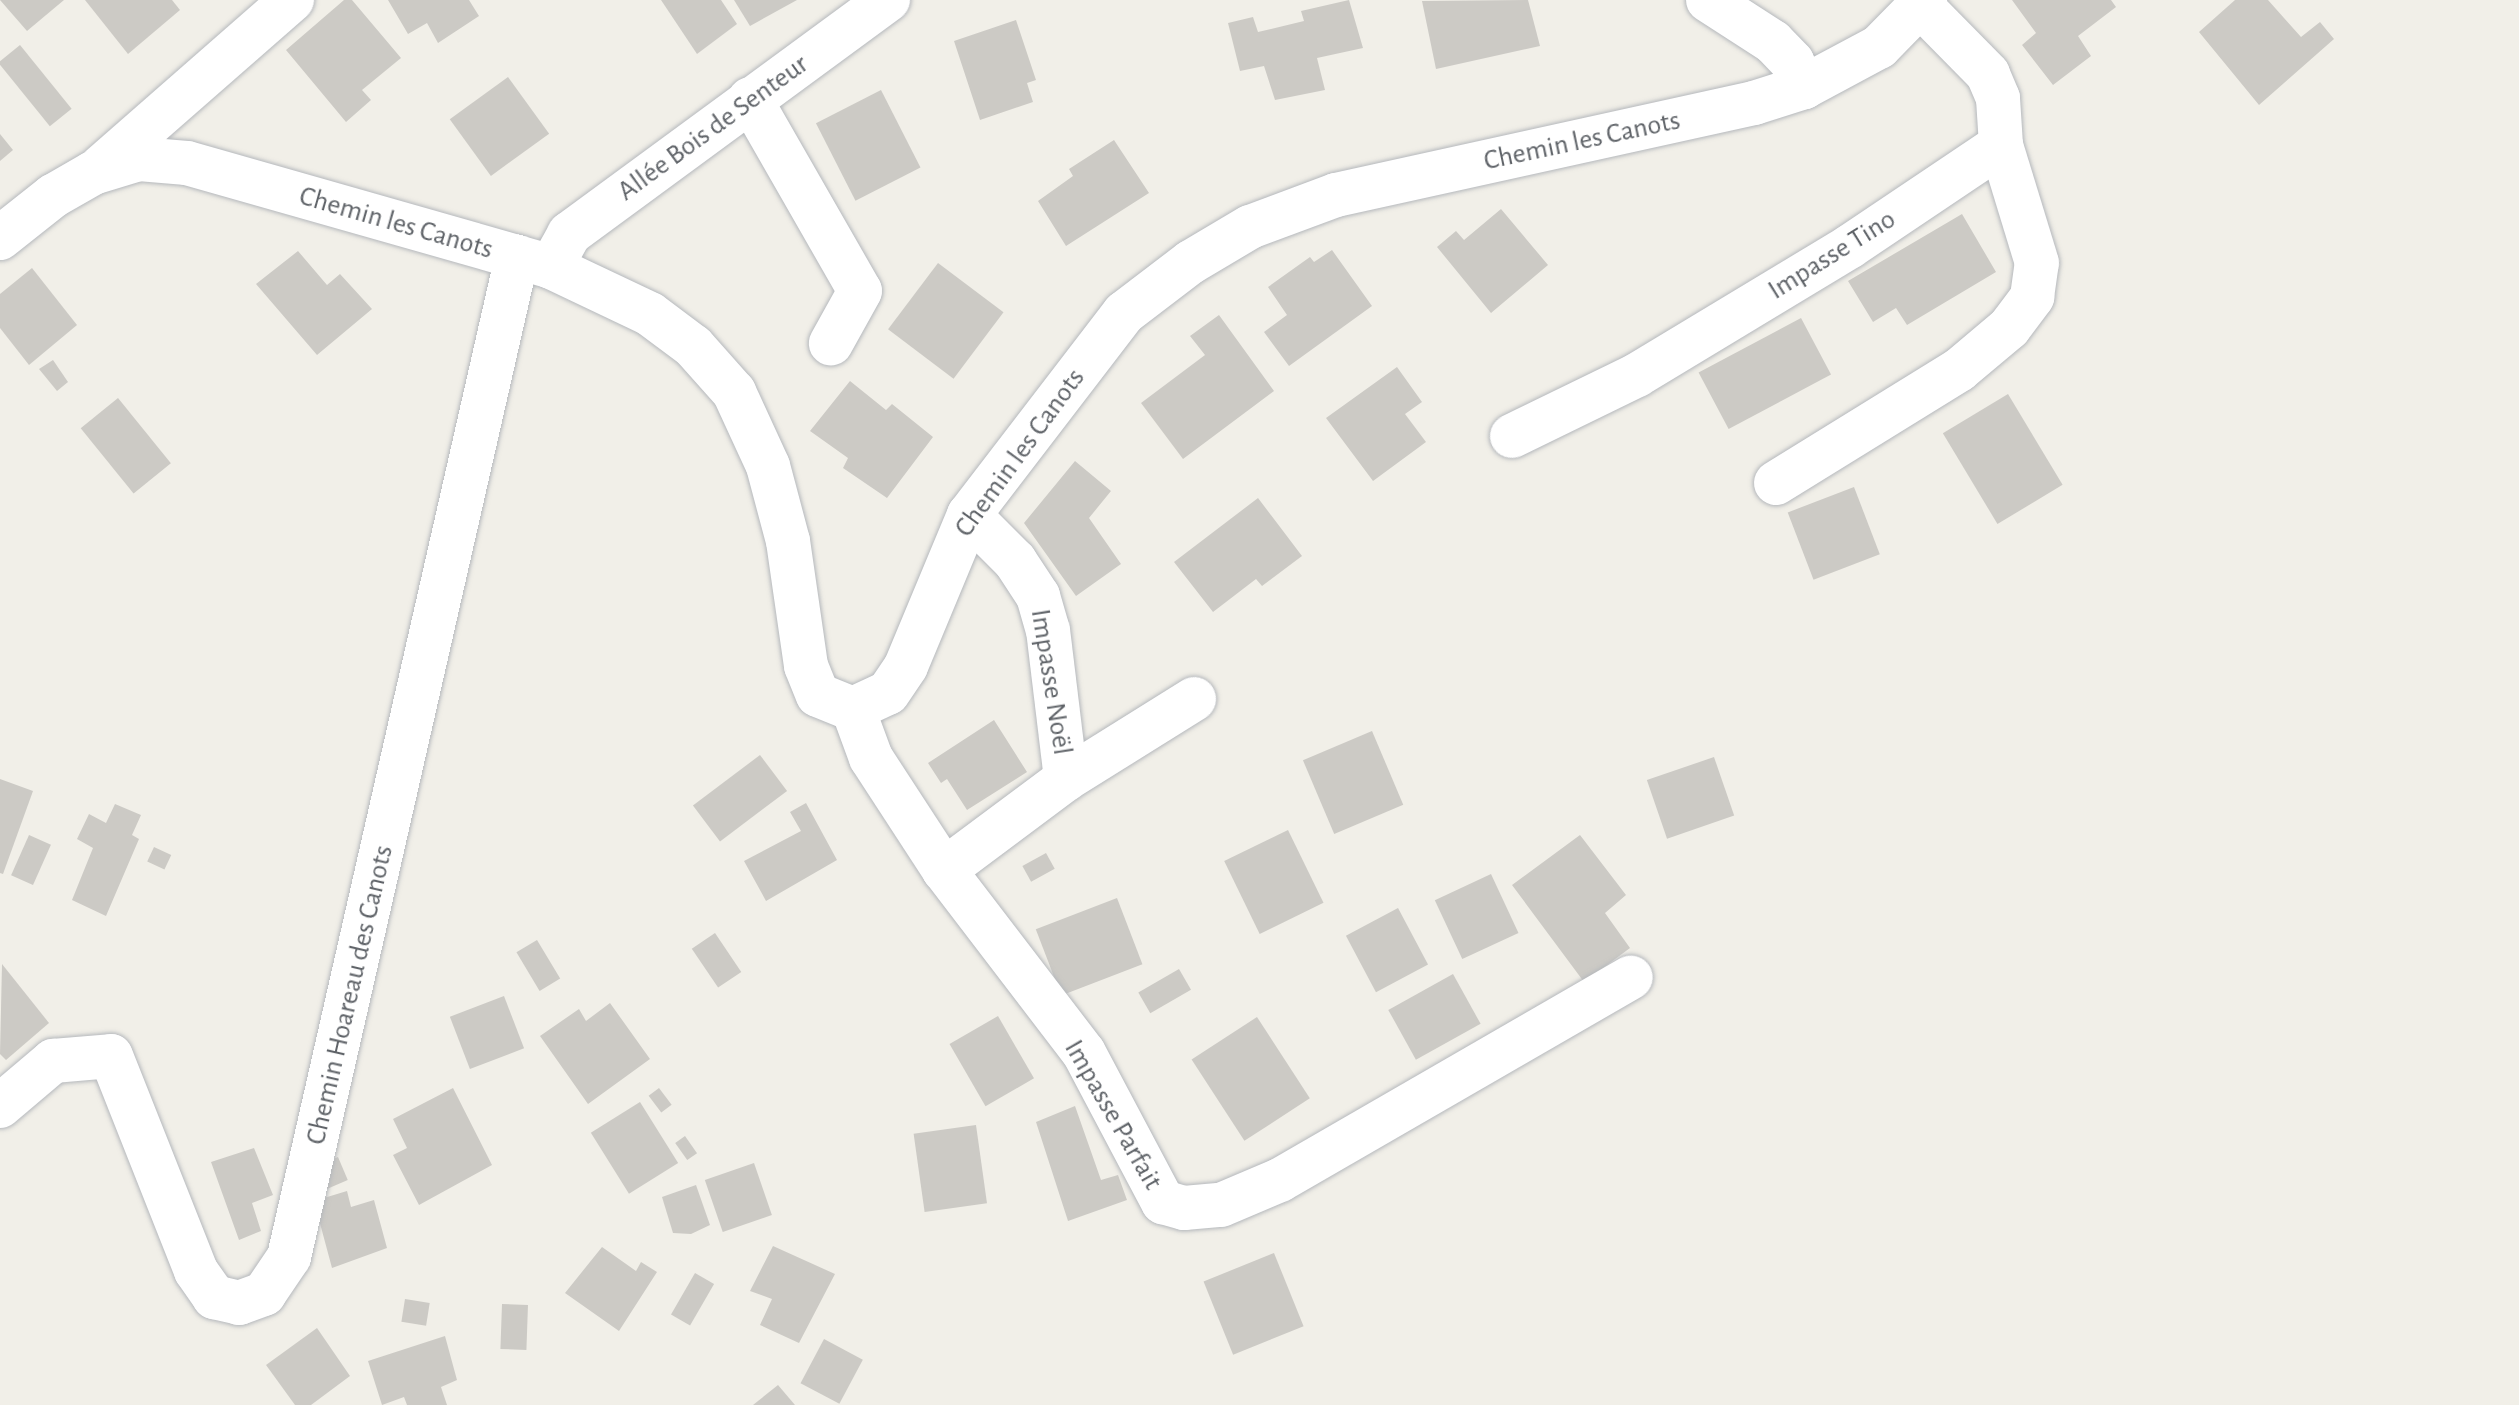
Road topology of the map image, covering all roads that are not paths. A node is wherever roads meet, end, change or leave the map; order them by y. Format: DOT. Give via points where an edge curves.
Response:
graph roads {
  1 [pos="292,0"];
  2 [pos="888,0"];
  3 [pos="1708,0"];
  4 [pos="1923,3"];
  5 [pos="1804,87"];
  6 [pos="750,99"];
  7 [pos="2001,145"];
  8 [pos="93,173"];
  9 [pos="0,238"];
  10 [pos="534,262"];
  11 [pos="831,343"];
  12 [pos="1512,436"];
  13 [pos="1776,483"];
  14 [pos="969,515"];
  15 [pos="1194,699"];
  16 [pos="853,709"];
  17 [pos="1066,779"];
  18 [pos="944,870"];
  19 [pos="1631,977"];
  20 [pos="0,1106"];
  1 -- 8 [label="street"];
  2 -- 6 [label="street, Allée Bois de Senteur"];
  3 -- 5 [label="street" via="1773,42 1792,62"];
  4 -- 5 [label="street, Chemin les Canots" via="1879,47"];
  4 -- 7 [label="street" via="1988,74 1998,98"];
  5 -- 14 [label="street, Chemin les Canots" via="1754,103 1336,195 1250,227 1191,262 1124,313"];
  6 -- 10 [label="street, Allée Bois de Senteur"];
  6 -- 11 [label="street" via="860,291"];
  7 -- 12 [label="street, Impasse Tino" via="1849,247 1650,367"];
  7 -- 13 [label="street" via="2035,251 2032,297 2009,328 1959,370"];
  8 -- 9 [label="street, Chemin les Canots" via="53,196"];
  8 -- 10 [label="street, Chemin les Canots" via="139,159 187,163"];
  10 -- 16 [label="street, Chemin les Canots" via="650,314 693,346 734,392 768,466 788,541 806,666 818,695"];
  10 -- 20 [label="street, Chemin Hoareau des Canots" via="289,1257 264,1294 239,1303 214,1297 196,1271 111,1056 53,1061"];
  14 -- 16 [label="street, Chemin les Canots" via="906,666 888,693"];
  14 -- 17 [label="street, Impasse Noël" via="1015,561 1038,596 1048,630"];
  15 -- 17 [label="street"];
  16 -- 18 [label="street, Impasse Parfait" via="871,758"];
  17 -- 18 [label="street"];
  18 -- 19 [label="street, Impasse Parfait" via="1084,1053 1163,1202 1184,1208 1221,1205 1280,1180"];
}
